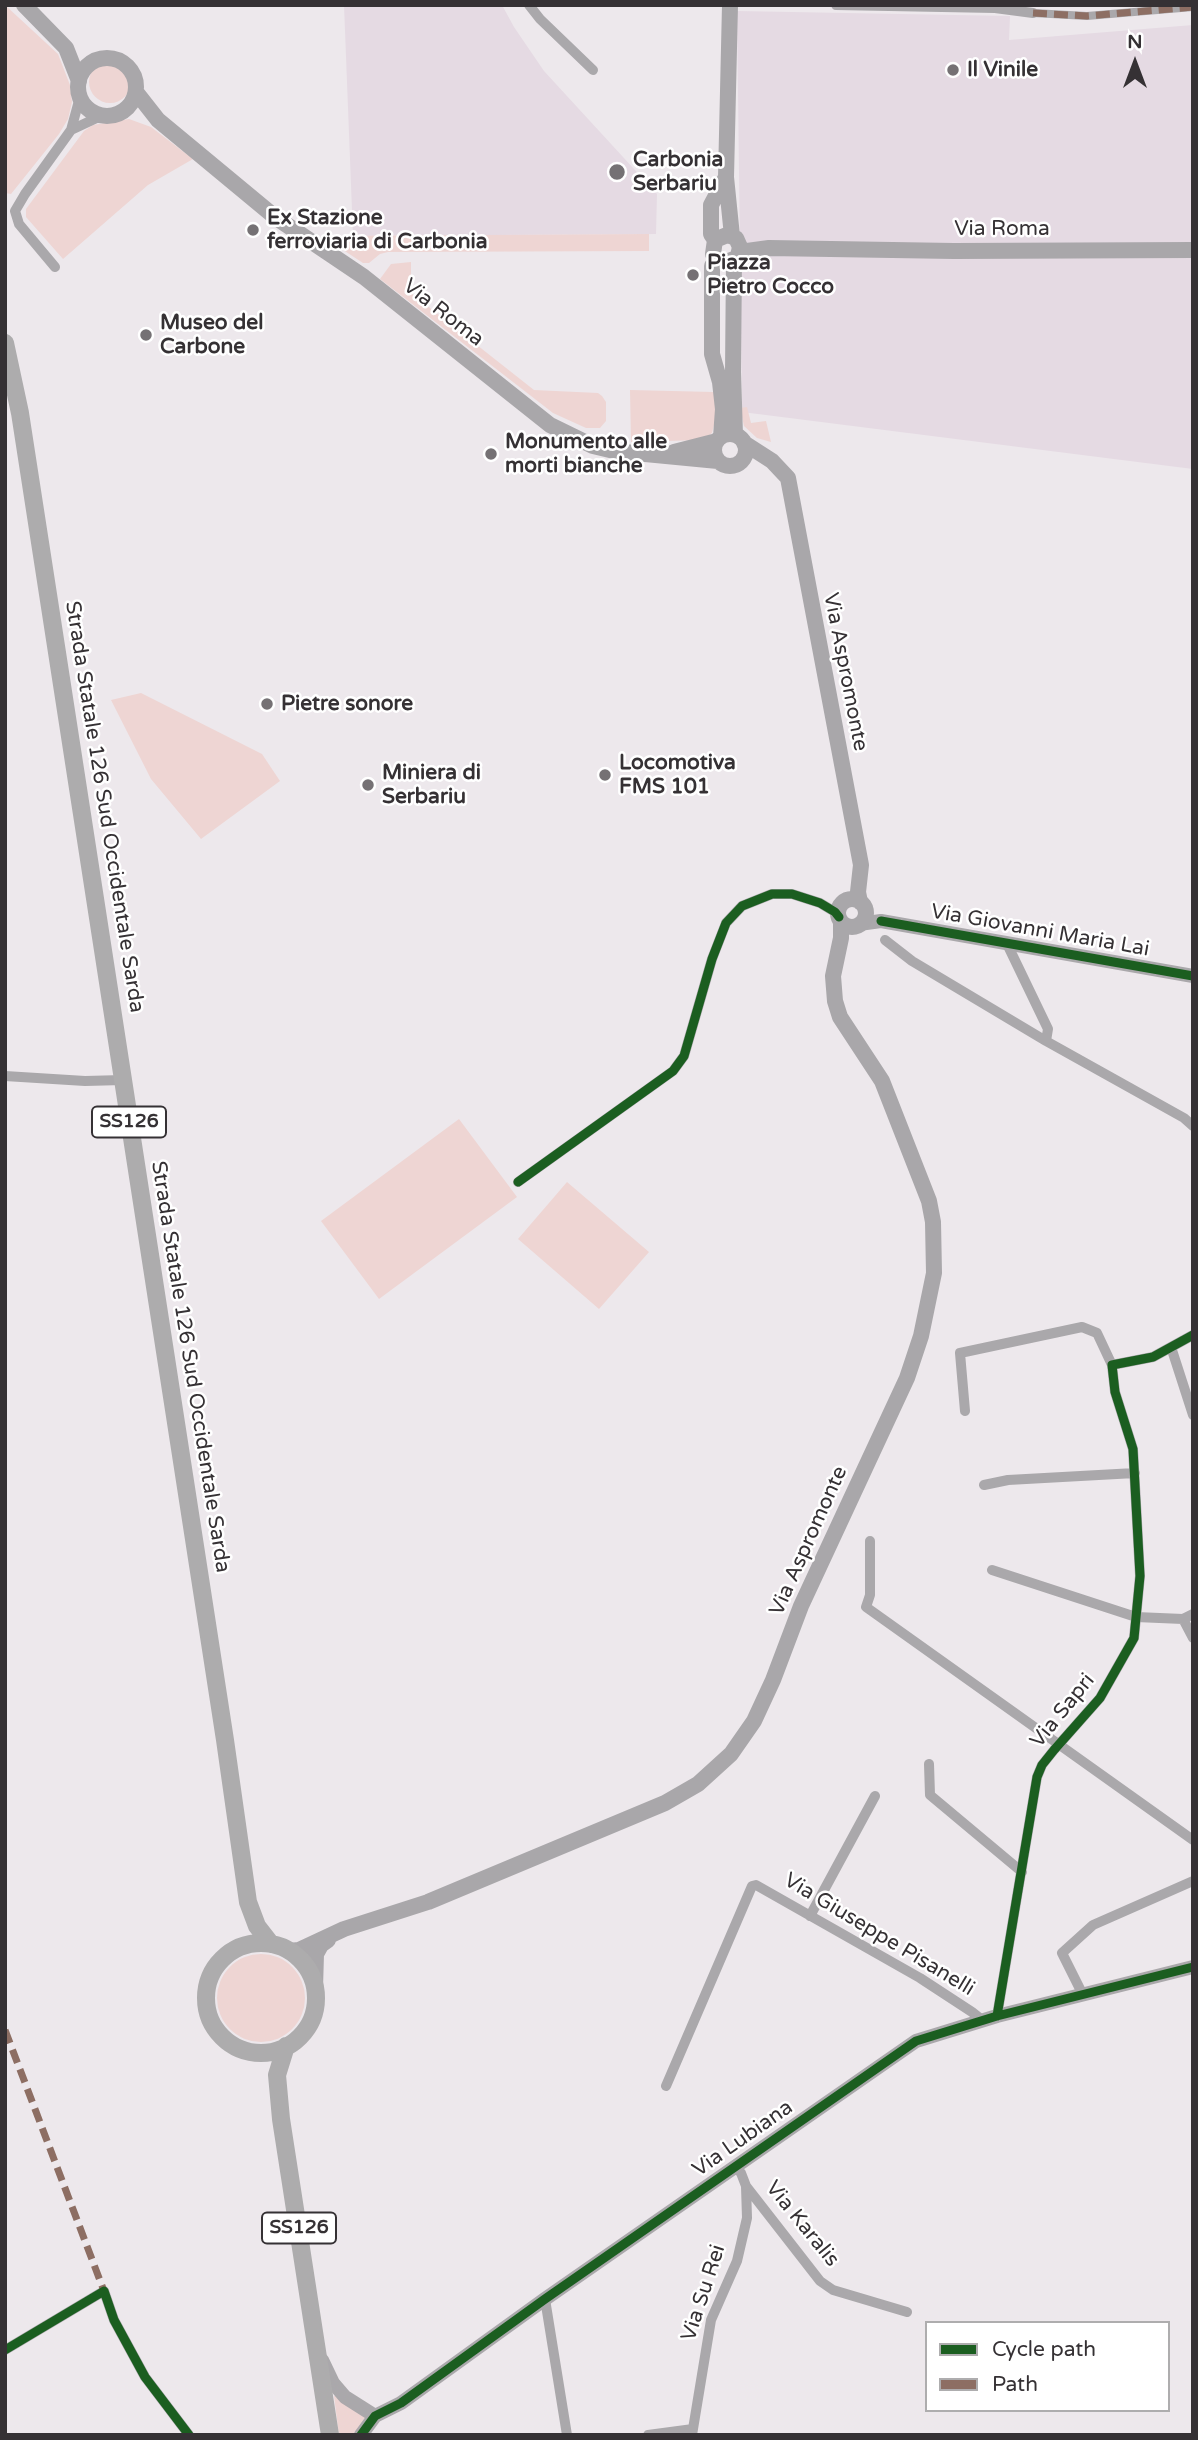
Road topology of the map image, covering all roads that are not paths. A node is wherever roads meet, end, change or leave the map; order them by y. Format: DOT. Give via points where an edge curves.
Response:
graph roads {
  1 [pos="24,5"];
  2 [pos="529,5"];
  3 [pos="730,5"];
  4 [pos="836,5"];
  5 [pos="905,5"];
  6 [pos="973,6"];
  7 [pos="1193,8"];
  8 [pos="1025,10"];
  9 [pos="66,48"];
  10 [pos="99,60"];
  11 [pos="593,71"];
  12 [pos="80,89"];
  13 [pos="136,92"];
  14 [pos="111,114"];
  15 [pos="158,120"];
  16 [pos="71,130"];
  17 [pos="726,177"];
  18 [pos="734,237"];
  19 [pos="715,240"];
  20 [pos="769,248"];
  21 [pos="1193,250"];
  22 [pos="736,258"];
  23 [pos="717,259"];
  24 [pos="55,267"];
  25 [pos="5,343"];
  26 [pos="733,363"];
  27 [pos="714,365"];
  28 [pos="729,439"];
  29 [pos="650,455"];
  30 [pos="718,461"];
  31 [pos="740,463"];
  32 [pos="779,468"];
  33 [pos="851,913"];
  34 [pos="885,940"];
  35 [pos="1010,944"];
  36 [pos="1193,976"];
  37 [pos="1046,1041"];
  38 [pos="5,1076"];
  39 [pos="123,1080"];
  40 [pos="1193,1126"];
  41 [pos="518,1182"];
  42 [pos="1193,1335"];
  43 [pos="1171,1347"];
  44 [pos="1112,1365"];
  45 [pos="965,1411"];
  46 [pos="1193,1415"];
  47 [pos="1135,1473"];
  48 [pos="984,1485"];
  49 [pos="870,1541"];
  50 [pos="992,1570"];
  51 [pos="1188,1616"];
  52 [pos="1136,1617"];
  53 [pos="1193,1638"];
  54 [pos="1060,1745"];
  55 [pos="929,1764"];
  56 [pos="875,1796"];
  57 [pos="1193,1840"];
  58 [pos="1022,1872"];
  59 [pos="1193,1881"];
  60 [pos="248,1902"];
  61 [pos="810,1916"];
  62 [pos="344,1929"];
  63 [pos="271,1944"];
  64 [pos="241,1947"];
  65 [pos="289,1951"];
  66 [pos="1193,1967"];
  67 [pos="315,1988"];
  68 [pos="1083,1994"];
  69 [pos="997,2016"];
  70 [pos="982,2021"];
  71 [pos="286,2046"];
  72 [pos="254,2052"];
  73 [pos="666,2086"];
  74 [pos="280,2107"];
  75 [pos="734,2166"];
  76 [pos="746,2186"];
  77 [pos="545,2299"];
  78 [pos="908,2312"];
  79 [pos="317,2349"];
  80 [pos="5,2350"];
  81 [pos="324,2400"];
  82 [pos="375,2416"];
  83 [pos="693,2432"];
  84 [pos="189,2435"];
  85 [pos="324,2435"];
  86 [pos="330,2435"];
  87 [pos="361,2435"];
  88 [pos="567,2435"];
  89 [pos="648,2435"];
  1 -- 9 [label="main road"];
  2 -- 11 [label="street"];
  3 -- 17 [label="main road"];
  4 -- 5 [label="street"];
  5 -- 6 [label="street"];
  6 -- 8 [label="street"];
  7 -- 8 [label="street" via="1087,16"];
  9 -- 10 [label="main road"];
  9 -- 12 [label="main road"];
  10 -- 12 [label="main road" via="84,70"];
  10 -- 13 [label="main road" via="112,58 124,63 133,73"];
  12 -- 14 [label="main road" via="89,109"];
  12 -- 16 [label="street"];
  13 -- 14 [label="main road" via="132,101"];
  13 -- 15 [label="main road, Via Roma"];
  14 -- 15 [label="main road, Via Roma"];
  14 -- 16 [label="street"];
  15 -- 29 [label="main road, Via Roma" via="275,217 363,277 550,425 593,446"];
  16 -- 24 [label="street" via="15,211 19,224"];
  17 -- 18 [label="main road"];
  17 -- 19 [label="main road" via="711,205"];
  18 -- 19 [label="main road" via="722,235"];
  18 -- 20 [label="main road, Via Roma"];
  18 -- 22 [label="main road" via="740,247"];
  19 -- 23 [label="main road" via="712,251"];
  20 -- 21 [label="main road, Via Roma"];
  20 -- 22 [label="main road, Via Roma" via="747,251"];
  22 -- 23 [label="main road"];
  22 -- 26 [label="main road"];
  23 -- 27 [label="main road" via="712,266"];
  25 -- 39 [label="main road, Strada Statale 126 Sud Occidentale Sarda / SS126" via="20,412"];
  26 -- 27 [label="main road" via="727,368"];
  26 -- 28 [label="main road"];
  27 -- 28 [label="main road"];
  28 -- 29 [label="main road, Via Roma"];
  28 -- 30 [label="main road" via="714,453"];
  28 -- 31 [label="main road" via="746,454"];
  28 -- 32 [label="main road" via="764,455"];
  29 -- 30 [label="main road, Via Roma"];
  30 -- 31 [label="main road, Via Roma" via="728,467"];
  31 -- 32 [label="main road"];
  32 -- 33 [label="main road, Via Aspromonte" via="788,478 861,865"];
  33 -- 35 [label="street, Via Giovanni Maria Lai"];
  33 -- 41 [label="street" via="782,893 760,897 736,911 726,923 684,1056 673,1071"];
  33 -- 62 [label="main road, Via Aspromonte" via="837,947 835,1001 840,1017 882,1082 929,1201 934,1273 907,1378 801,1606 754,1721 731,1754 698,1784 665,1803 428,1902"];
  34 -- 37 [label="street"];
  35 -- 36 [label="street, Via Giovanni Maria Lai"];
  35 -- 37 [label="street" via="1048,1029"];
  37 -- 40 [label="street"];
  38 -- 39 [label="street"];
  39 -- 60 [label="main road, Strada Statale 126 Sud Occidentale Sarda / SS126"];
  42 -- 43 [label="street"];
  43 -- 44 [label="street" via="1153,1357"];
  43 -- 46 [label="street"];
  44 -- 45 [label="street, Via Sapri" via="1097,1333 1082,1327 960,1353"];
  44 -- 47 [label="street, Via Sapri"];
  47 -- 48 [label="street"];
  47 -- 52 [label="street, Via Sapri" via="1140,1576"];
  49 -- 54 [label="street" via="866,1606"];
  50 -- 52 [label="street"];
  51 -- 52 [label="street"];
  51 -- 53 [label="street"];
  52 -- 54 [label="street, Via Sapri" via="1134,1638 1100,1698"];
  54 -- 57 [label="street"];
  54 -- 58 [label="street, Via Sapri" via="1037,1777"];
  55 -- 58 [label="street" via="930,1795"];
  56 -- 61 [label="street"];
  58 -- 69 [label="street, Via Sapri"];
  59 -- 68 [label="street" via="1093,1925 1062,1953"];
  60 -- 63 [label="main road, SS126" via="257,1926"];
  60 -- 64 [label="main road, SS126"];
  61 -- 70 [label="street, Via Giuseppe Pisanelli" via="920,1978"];
  61 -- 73 [label="street, Via Giuseppe Pisanelli" via="752,1886"];
  62 -- 65 [label="main road, Via Aspromonte"];
  62 -- 67 [label="main road, Via Aspromonte" via="316,1954"];
  63 -- 64 [label="main road"];
  63 -- 65 [label="main road"];
  64 -- 72 [label="main road" via="215,1968 206,2000 209,2017 223,2038"];
  65 -- 67 [label="main road" via="306,1966"];
  66 -- 68 [label="street, Via Lubiana"];
  67 -- 71 [label="main road" via="310,2022"];
  68 -- 69 [label="street, Via Lubiana"];
  69 -- 70 [label="street, Via Lubiana"];
  70 -- 75 [label="street, Via Lubiana" via="916,2041"];
  71 -- 72 [label="main road"];
  71 -- 74 [label="main road, SS126" via="277,2075"];
  72 -- 74 [label="main road, SS126" via="270,2072"];
  74 -- 79 [label="main road, SS126"];
  75 -- 76 [label="street"];
  75 -- 77 [label="street, Via Lubiana"];
  76 -- 78 [label="street, Via Karalis" via="820,2281 833,2290"];
  76 -- 83 [label="street, Via Su Rei" via="747,2218 737,2261 711,2320"];
  77 -- 82 [label="street, Via Lubiana" via="401,2403"];
  77 -- 88 [label="street"];
  79 -- 81 [label="main road, SS126"];
  79 -- 82 [label="street" via="333,2383"];
  80 -- 84 [label="street" via="104,2291 145,2377"];
  81 -- 85 [label="street"];
  81 -- 86 [label="main road, SS126"];
  82 -- 87 [label="street, Via Lubiana"];
  83 -- 89 [label="street"];
}
